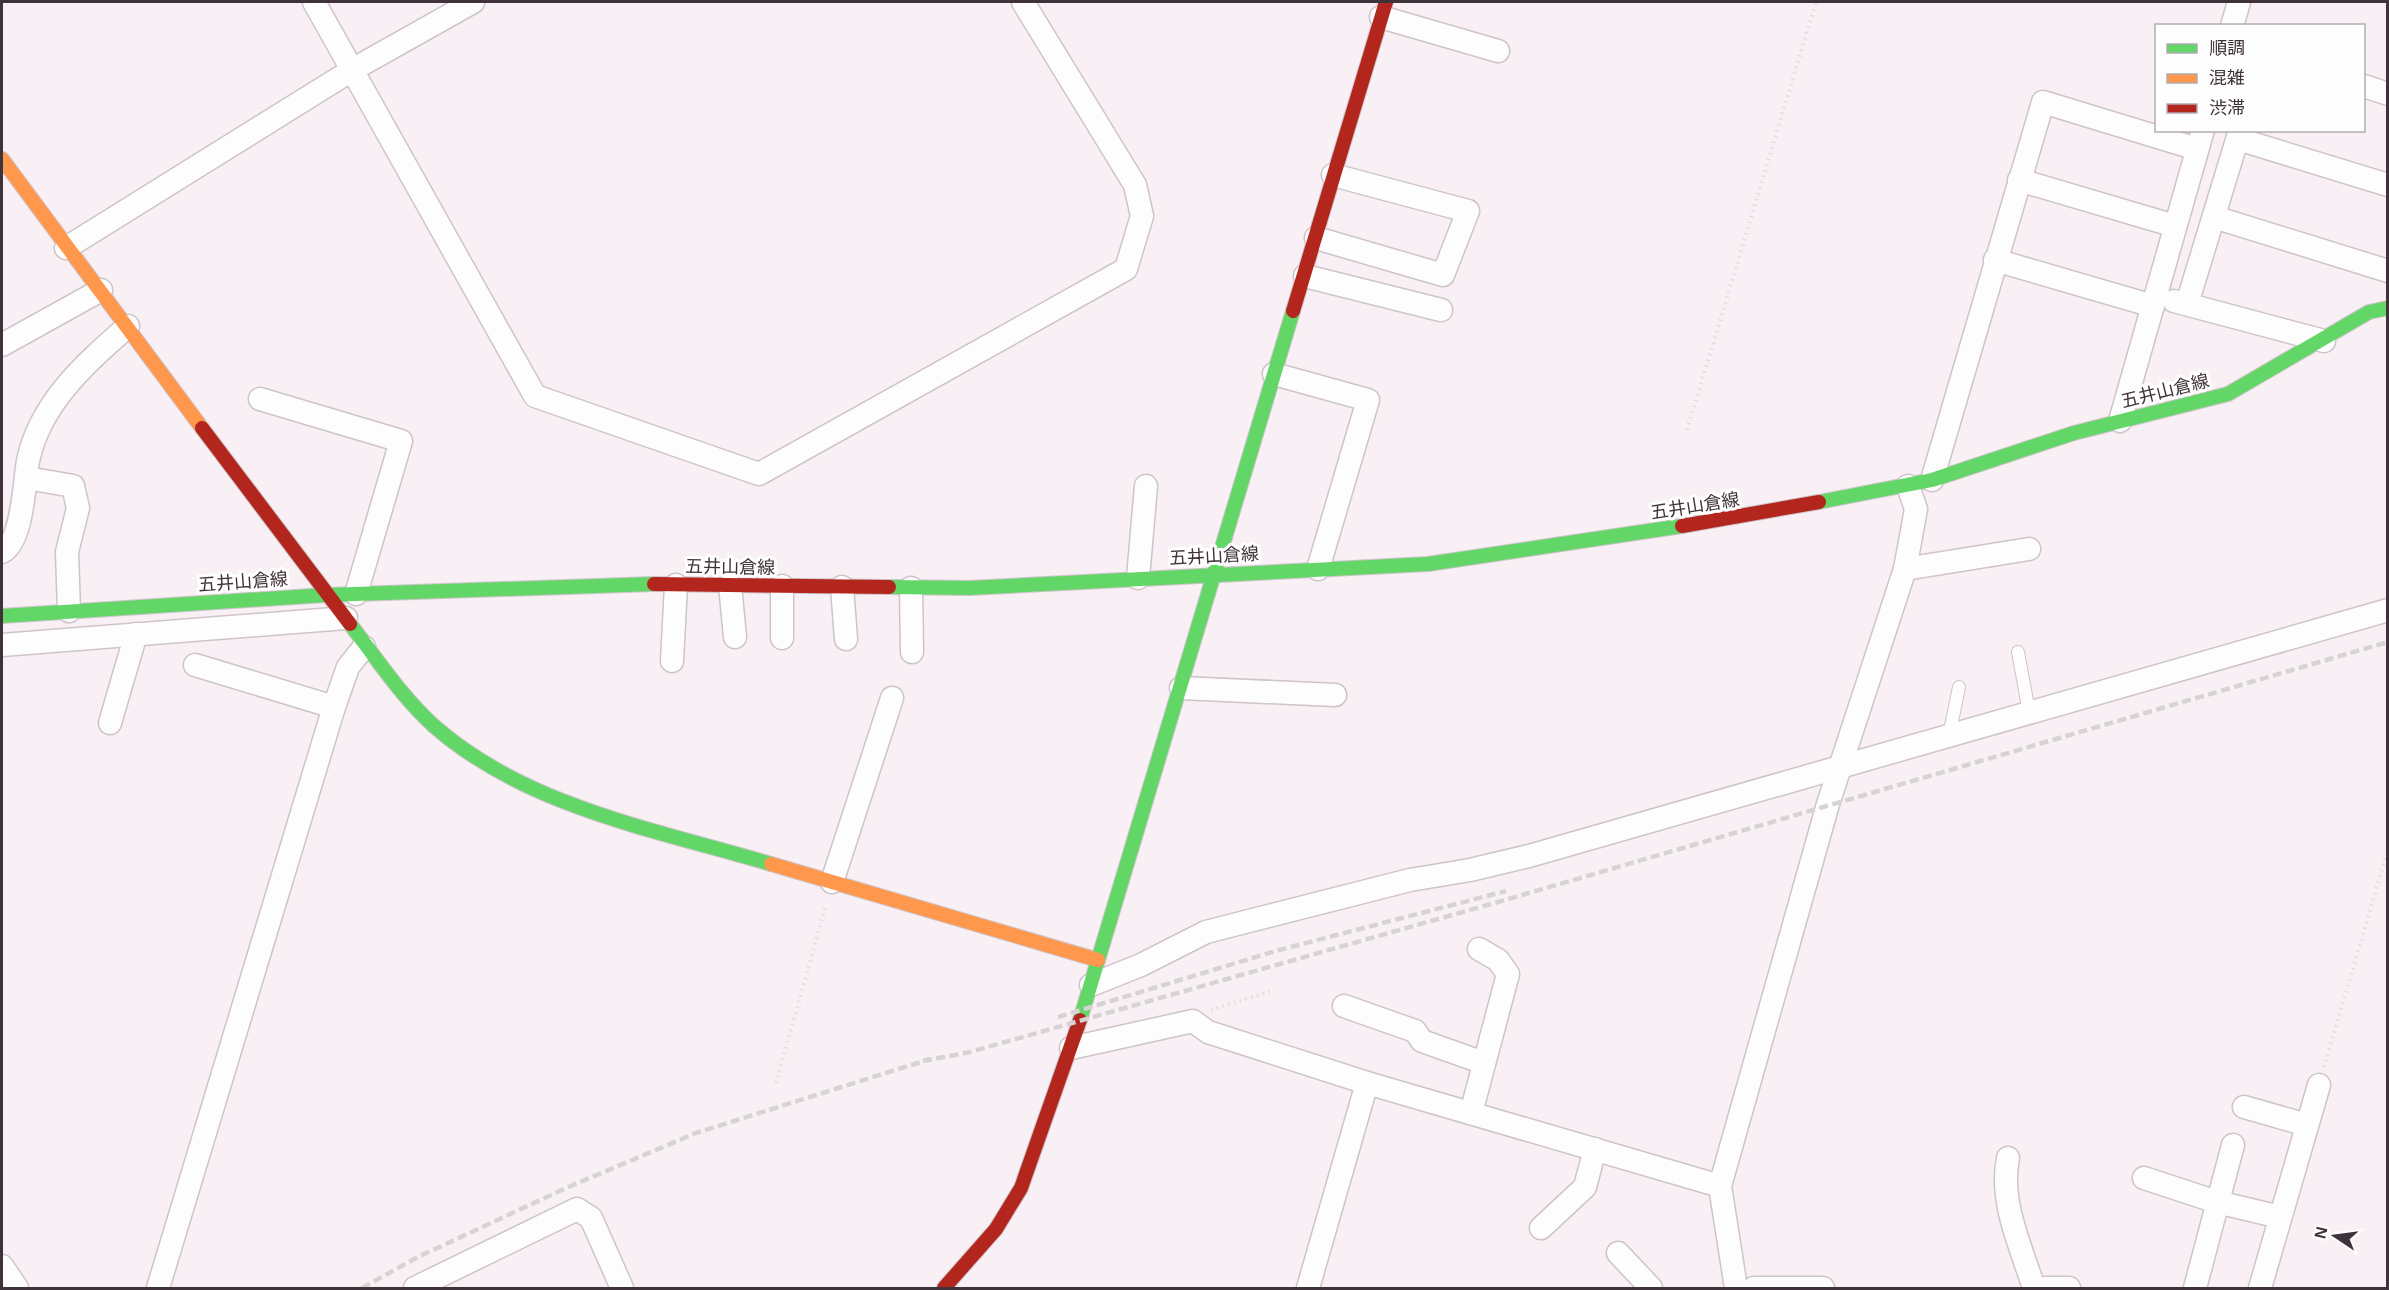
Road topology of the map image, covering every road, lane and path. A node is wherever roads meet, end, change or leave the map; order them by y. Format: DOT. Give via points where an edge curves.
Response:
graph roads {
  1 [pos="314,2"];
  2 [pos="473,2"];
  3 [pos="1023,2"];
  4 [pos="1816,2"];
  5 [pos="2239,2"];
  6 [pos="1383,9"];
  7 [pos="2233,24"];
  8 [pos="1498,51"];
  9 [pos="352,70"];
  10 [pos="2365,86"];
  11 [pos="2388,94"];
  12 [pos="2155,129"];
  13 [pos="2167,132"];
  14 [pos="2239,135"];
  15 [pos="2200,140"];
  16 [pos="2,159"];
  17 [pos="1333,174"];
  18 [pos="2019,180"];
  19 [pos="2388,185"];
  20 [pos="2214,217"];
  21 [pos="2175,226"];
  22 [pos="1316,238"];
  23 [pos="66,248"];
  24 [pos="1995,260"];
  25 [pos="2388,271"];
  26 [pos="1305,276"];
  27 [pos="101,290"];
  28 [pos="2154,301"];
  29 [pos="2187,304"];
  30 [pos="2388,308"];
  31 [pos="1441,310"];
  32 [pos="128,326"];
  33 [pos="2324,341"];
  34 [pos="2,345"];
  35 [pos="1274,374"];
  36 [pos="260,399"];
  37 [pos="2120,421"];
  38 [pos="1687,430"];
  39 [pos="27,478"];
  40 [pos="1932,480"];
  41 [pos="1146,486"];
  42 [pos="1908,486"];
  43 [pos="2030,549"];
  44 [pos="2,552"];
  45 [pos="1317,569"];
  46 [pos="1905,569"];
  47 [pos="1216,574"];
  48 [pos="1138,578"];
  49 [pos="676,585"];
  50 [pos="730,585"];
  51 [pos="782,586"];
  52 [pos="842,587"];
  53 [pos="910,588"];
  54 [pos="356,594"];
  55 [pos="326,595"];
  56 [pos="2388,610"];
  57 [pos="69,611"];
  58 [pos="2,616"];
  59 [pos="346,618"];
  60 [pos="135,634"];
  61 [pos="735,637"];
  62 [pos="782,638"];
  63 [pos="846,639"];
  64 [pos="2,645"];
  65 [pos="364,646"];
  66 [pos="912,652"];
  67 [pos="2018,652"];
  68 [pos="672,661"];
  69 [pos="195,665"];
  70 [pos="1959,687"];
  71 [pos="1181,688"];
  72 [pos="1335,695"];
  73 [pos="892,698"];
  74 [pos="334,707"];
  75 [pos="2029,712"];
  76 [pos="110,723"];
  77 [pos="1949,736"];
  78 [pos="1839,769"];
  79 [pos="2388,849"];
  80 [pos="832,882"];
  81 [pos="1479,949"];
  82 [pos="1098,960"];
  83 [pos="1091,985"];
  84 [pos="1274,990"];
  85 [pos="1344,1006"];
  86 [pos="1193,1021"];
  87 [pos="1071,1048"];
  88 [pos="1484,1063"];
  89 [pos="776,1083"];
  90 [pos="1367,1083"];
  91 [pos="2319,1085"];
  92 [pos="2244,1107"];
  93 [pos="1471,1113"];
  94 [pos="2307,1125"];
  95 [pos="2233,1145"];
  96 [pos="1595,1149"];
  97 [pos="2008,1158"];
  98 [pos="2144,1178"];
  99 [pos="1720,1186"];
  100 [pos="2217,1202"];
  101 [pos="2280,1217"];
  102 [pos="1541,1228"];
  103 [pos="1618,1253"];
  104 [pos="2,1266"];
  105 [pos="16,1288"];
  106 [pos="158,1288"];
  107 [pos="415,1288"];
  108 [pos="622,1288"];
  109 [pos="944,1288"];
  110 [pos="1308,1288"];
  111 [pos="1651,1288"];
  112 [pos="1736,1288"];
  113 [pos="1754,1288"];
  114 [pos="1823,1288"];
  115 [pos="2034,1288"];
  116 [pos="2045,1288"];
  117 [pos="2069,1288"];
  118 [pos="2195,1288"];
  119 [pos="2260,1288"];
  1 -- 9 [label="street"];
  2 -- 9 [label="street"];
  3 -- 9 [label="street" via="1135,185 1142,216 1126,269 759,474 535,396"];
  4 -- 38 [label="path"];
  5 -- 7 [label="street"];
  6 -- 8 [label="street"];
  6 -- 17 [label="street"];
  9 -- 23 [label="street"];
  10 -- 11 [label="street"];
  12 -- 18 [label="street" via="2043,102"];
  13 -- 15 [label="street"];
  14 -- 19 [label="street"];
  14 -- 20 [label="street"];
  15 -- 21 [label="street"];
  16 -- 23 [label="street"];
  17 -- 22 [label="street"];
  17 -- 22 [label="street" via="1468,211 1443,275"];
  18 -- 21 [label="street"];
  18 -- 24 [label="street"];
  20 -- 25 [label="street"];
  20 -- 29 [label="street"];
  21 -- 28 [label="street"];
  22 -- 26 [label="street"];
  23 -- 27 [label="street"];
  24 -- 28 [label="street"];
  24 -- 40 [label="street"];
  26 -- 31 [label="street"];
  26 -- 35 [label="street"];
  27 -- 32 [label="street"];
  27 -- 34 [label="street"];
  28 -- 29 [label="street"];
  28 -- 37 [label="street"];
  29 -- 33 [label="street"];
  30 -- 33 [label="street, 五井山倉線" via="2369,312"];
  32 -- 39 [label="street" via="85,364 44,415"];
  32 -- 55 [label="street"];
  33 -- 37 [label="street, 五井山倉線" via="2228,394"];
  35 -- 45 [label="street" via="1368,400"];
  35 -- 47 [label="street"];
  36 -- 54 [label="street" via="401,441"];
  37 -- 40 [label="street, 五井山倉線"];
  39 -- 44 [label="street" via="14,537"];
  39 -- 57 [label="street" via="74,486 78,508 67,552"];
  40 -- 42 [label="street, 五井山倉線"];
  41 -- 48 [label="street"];
  42 -- 45 [label="street, 五井山倉線" via="1745,516 1428,564"];
  42 -- 46 [label="street" via="1916,509"];
  43 -- 46 [label="street"];
  45 -- 47 [label="street, 五井山倉線"];
  46 -- 78 [label="street"];
  47 -- 48 [label="street, 五井山倉線"];
  47 -- 71 [label="street"];
  48 -- 53 [label="street, 五井山倉線"];
  49 -- 50 [label="street, 五井山倉線"];
  49 -- 54 [label="street, 五井山倉線"];
  49 -- 68 [label="street"];
  50 -- 51 [label="street, 五井山倉線"];
  50 -- 61 [label="street"];
  51 -- 52 [label="street, 五井山倉線"];
  51 -- 62 [label="street"];
  52 -- 53 [label="street, 五井山倉線"];
  52 -- 63 [label="street"];
  53 -- 66 [label="street"];
  54 -- 55 [label="street, 五井山倉線"];
  55 -- 57 [label="street, 五井山倉線"];
  55 -- 59 [label="street"];
  56 -- 75 [label="street"];
  57 -- 58 [label="street, 五井山倉線"];
  59 -- 60 [label="street"];
  59 -- 65 [label="street"];
  60 -- 64 [label="street"];
  60 -- 76 [label="street"];
  65 -- 74 [label="street" via="348,666"];
  65 -- 80 [label="street" via="435,727 520,782 581,807"];
  67 -- 75 [label="lane"];
  69 -- 74 [label="street"];
  70 -- 77 [label="lane"];
  71 -- 72 [label="street"];
  71 -- 82 [label="street"];
  73 -- 80 [label="street"];
  74 -- 106 [label="street"];
  75 -- 77 [label="street"];
  77 -- 78 [label="street"];
  78 -- 83 [label="street" via="1529,856 1410,880 1206,932"];
  78 -- 99 [label="street"];
  79 -- 91 [label="path"];
  80 -- 82 [label="street"];
  80 -- 89 [label="path"];
  81 -- 88 [label="street" via="1498,960 1508,974"];
  82 -- 83 [label="street"];
  83 -- 87 [label="street"];
  84 -- 86 [label="path" via="1216,1007"];
  85 -- 88 [label="street" via="1415,1031 1422,1041"];
  86 -- 87 [label="street"];
  86 -- 90 [label="street" via="1208,1032"];
  87 -- 109 [label="street" via="1009,1213"];
  88 -- 93 [label="street"];
  90 -- 93 [label="street"];
  90 -- 110 [label="street"];
  91 -- 94 [label="street"];
  92 -- 94 [label="street"];
  93 -- 96 [label="street"];
  94 -- 101 [label="street"];
  95 -- 100 [label="street"];
  96 -- 99 [label="street"];
  96 -- 102 [label="street" via="1585,1187"];
  97 -- 115 [label="street" via="2004,1176 2010,1214"];
  98 -- 100 [label="street"];
  99 -- 112 [label="street"];
  100 -- 101 [label="street"];
  100 -- 118 [label="street"];
  101 -- 119 [label="street"];
  103 -- 111 [label="street"];
  104 -- 105 [label="street"];
  107 -- 108 [label="street" via="577,1209 591,1218"];
  113 -- 114 [label="street"];
  116 -- 117 [label="street"];
}
